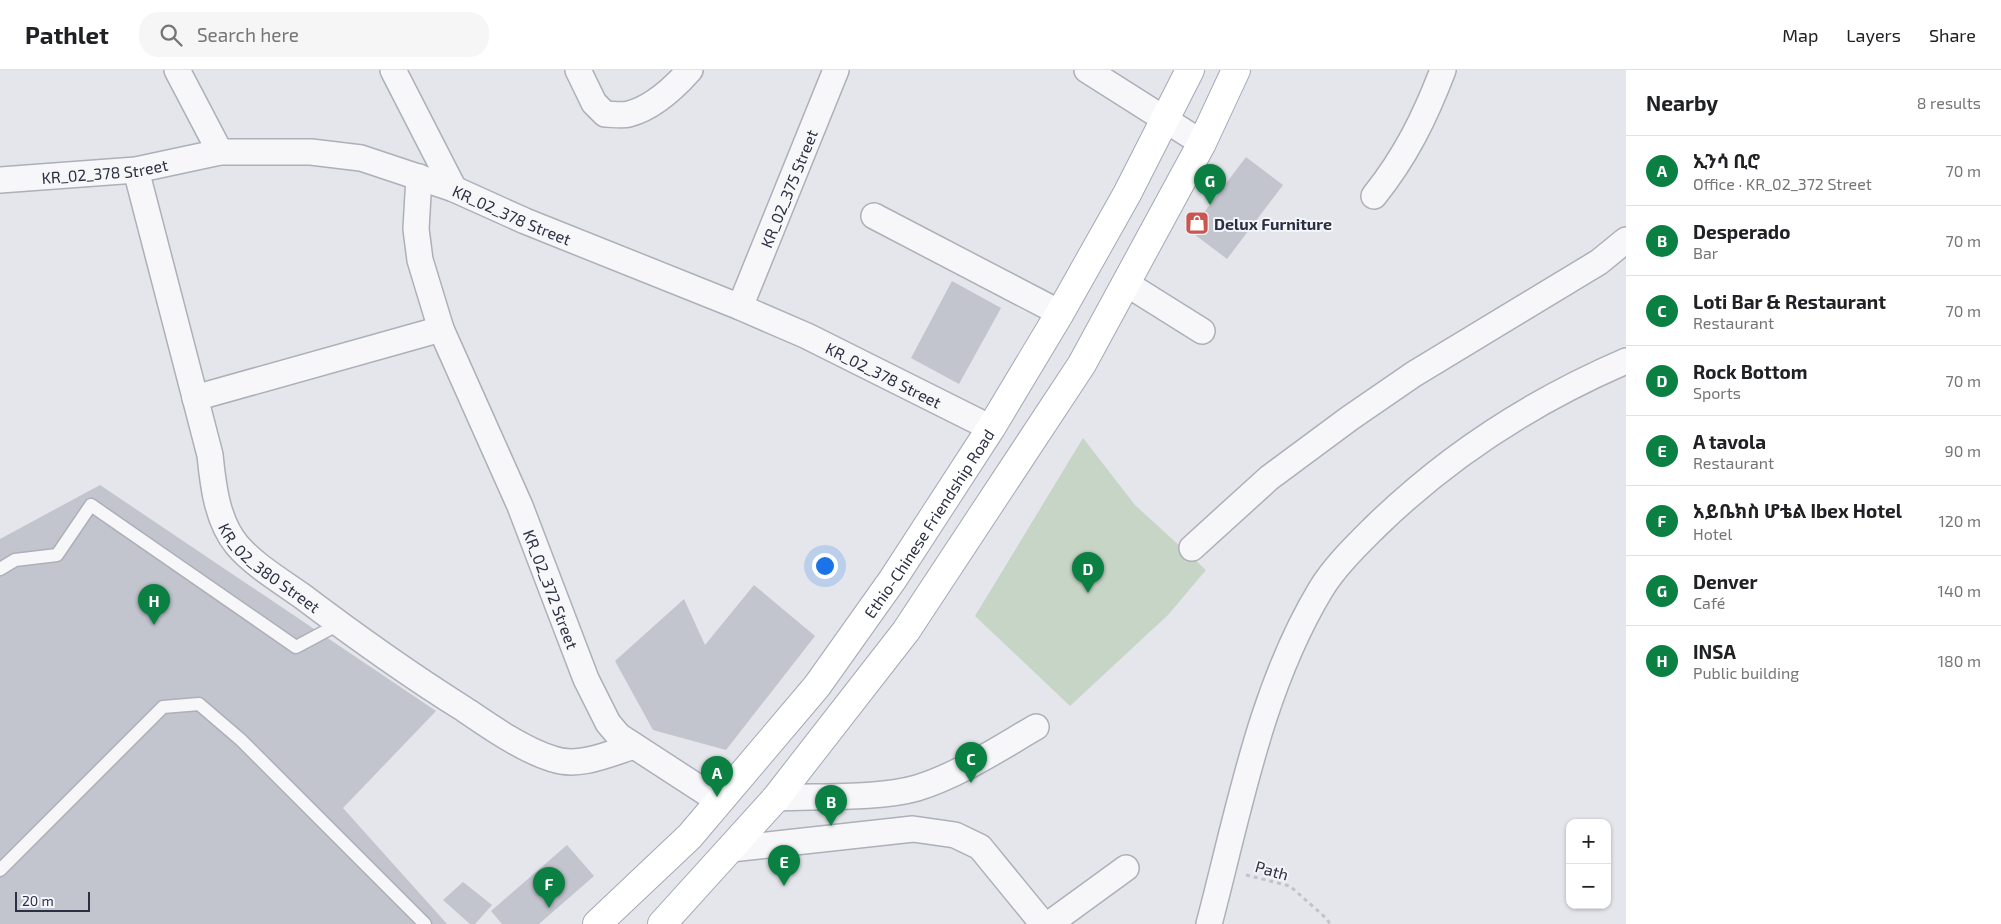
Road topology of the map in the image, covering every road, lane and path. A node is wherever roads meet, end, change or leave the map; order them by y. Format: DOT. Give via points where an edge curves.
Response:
graph roads {
  1 [pos="177,70"];
  2 [pos="393,70"];
  3 [pos="578,70"];
  4 [pos="690,70"];
  5 [pos="836,70"];
  6 [pos="1087,70"];
  7 [pos="1190,70"];
  8 [pos="1236,70"];
  9 [pos="1443,70"];
  10 [pos="1165,121"];
  11 [pos="1202,143"];
  12 [pos="220,152"];
  13 [pos="136,170"];
  14 [pos="419,177"];
  15 [pos="0,180"];
  16 [pos="454,189"];
  17 [pos="1374,196"];
  18 [pos="874,216"];
  19 [pos="1626,240"];
  20 [pos="1127,284"];
  21 [pos="740,307"];
  22 [pos="1060,312"];
  23 [pos="441,329"];
  24 [pos="1202,331"];
  25 [pos="1626,361"];
  26 [pos="195,398"];
  27 [pos="992,428"];
  28 [pos="1192,548"];
  29 [pos="0,569"];
  30 [pos="340,624"];
  31 [pos="1036,727"];
  32 [pos="634,746"];
  33 [pos="776,798"];
  34 [pos="719,801"];
  35 [pos="731,849"];
  36 [pos="1126,868"];
  37 [pos="0,870"];
  38 [pos="1224,870"];
  39 [pos="425,924"];
  40 [pos="597,924"];
  41 [pos="662,924"];
  42 [pos="1043,924"];
  43 [pos="1050,924"];
  44 [pos="1209,924"];
  45 [pos="1330,924"];
  1 -- 12 [label="street"];
  2 -- 16 [label="street"];
  3 -- 4 [label="street" via="594,103 605,114 628,114 648,106"];
  5 -- 21 [label="street, KR_02_375 Street"];
  6 -- 10 [label="street"];
  7 -- 10 [label="main road, Ethio-Chinese Friendship Road"];
  8 -- 11 [label="main road"];
  9 -- 17 [label="street" via="1424,119 1395,170"];
  10 -- 11 [label="street"];
  10 -- 22 [label="main road, Ethio-Chinese Friendship Road" via="1128,194"];
  11 -- 20 [label="main road"];
  12 -- 13 [label="street, KR_02_378 Street"];
  12 -- 14 [label="street, KR_02_378 Street" via="311,152 361,158"];
  13 -- 15 [label="street, KR_02_378 Street"];
  13 -- 26 [label="street, KR_02_380 Street"];
  14 -- 16 [label="street, KR_02_378 Street"];
  14 -- 23 [label="street, KR_02_372 Street" via="416,229 420,260"];
  16 -- 21 [label="street, KR_02_378 Street" via="525,221"];
  18 -- 22 [label="street"];
  19 -- 28 [label="street" via="1599,262 1414,374 1350,418 1269,478"];
  20 -- 24 [label="street"];
  20 -- 33 [label="main road" via="1082,364 906,631"];
  21 -- 27 [label="street, KR_02_378 Street" via="807,336"];
  22 -- 27 [label="main road, Ethio-Chinese Friendship Road"];
  23 -- 26 [label="street"];
  23 -- 32 [label="street, KR_02_372 Street" via="520,506 586,679 608,722 619,736"];
  25 -- 38 [label="street" via="1539,402 1456,457 1409,494 1322,587 1290,649 1269,703"];
  26 -- 30 [label="street, KR_02_380 Street" via="210,455 214,492 236,544"];
  27 -- 34 [label="main road, Ethio-Chinese Friendship Road" via="893,579 817,686"];
  29 -- 30 [label="lane" via="15,560 57,556 91,505 296,647"];
  30 -- 32 [label="street, KR_02_380 Street" via="481,721 553,760 575,762"];
  31 -- 33 [label="street" via="955,773 916,788 879,794"];
  32 -- 34 [label="street, KR_02_372 Street"];
  33 -- 35 [label="main road"];
  34 -- 40 [label="main road, Ethio-Chinese Friendship Road" via="690,836"];
  35 -- 41 [label="main road"];
  35 -- 42 [label="street" via="913,829 955,835 980,846"];
  36 -- 43 [label="street"];
  37 -- 39 [label="lane" via="163,707 199,704 241,740"];
  38 -- 44 [label="street"];
  38 -- 45 [label="path, Path" via="1290,886"];
}
